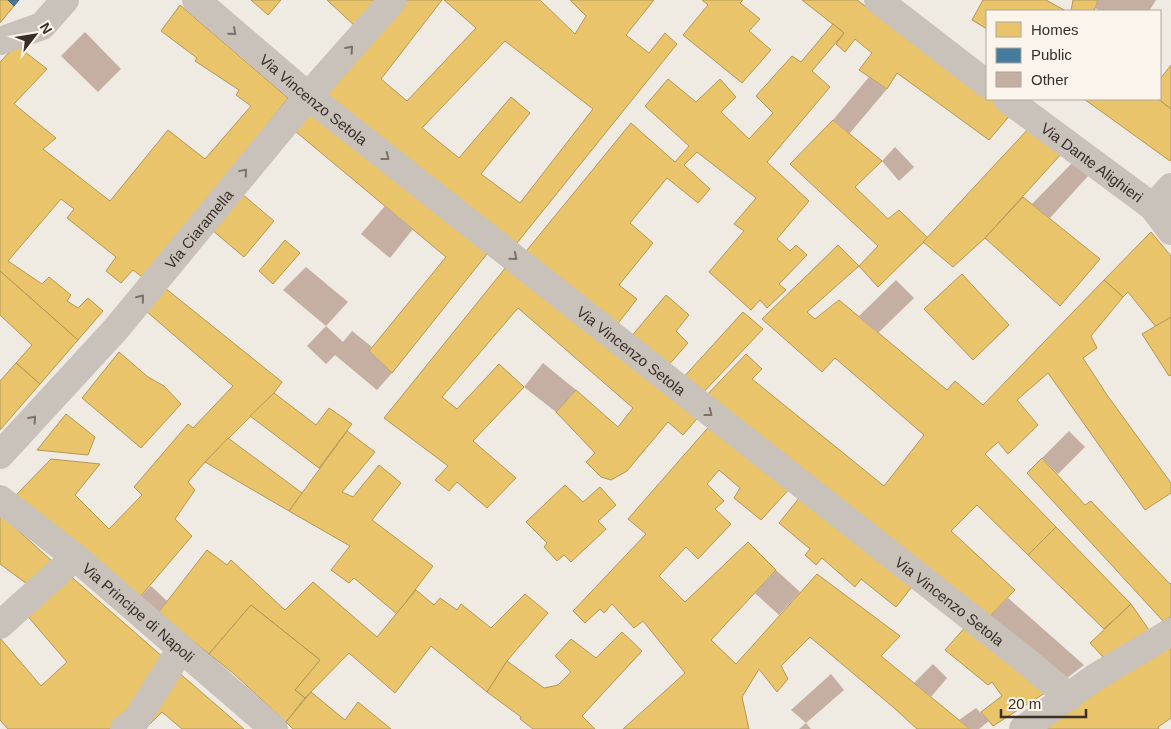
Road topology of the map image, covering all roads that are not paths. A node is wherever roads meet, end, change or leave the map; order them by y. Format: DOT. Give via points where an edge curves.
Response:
graph roads {
  1 [pos="66,0"];
  2 [pos="196,0"];
  3 [pos="393,0"];
  4 [pos="878,0"];
  5 [pos="0,41"];
  6 [pos="986,83"];
  7 [pos="308,96"];
  8 [pos="1008,100"];
  9 [pos="1171,187"];
  10 [pos="1153,207"];
  11 [pos="1171,231"];
  12 [pos="0,455"];
  13 [pos="0,499"];
  14 [pos="75,557"];
  15 [pos="0,626"];
  16 [pos="1171,632"];
  17 [pos="181,648"];
  18 [pos="1069,696"];
  19 [pos="124,729"];
  20 [pos="274,729"];
  21 [pos="1023,729"];
  1 -- 5 [label="street" via="42,26"];
  2 -- 7 [label="street, Via Vincenzo Setola, one-way"];
  7 -- 3 [label="street, Via Ciaramella, one-way"];
  4 -- 6 [label="street"];
  12 -- 7 [label="street, Via Ciaramella, one-way" via="116,329"];
  7 -- 18 [label="street, Via Vincenzo Setola, one-way"];
  8 -- 10 [label="street, Via Dante Alighieri"];
  9 -- 10 [label="street"];
  10 -- 11 [label="street, Via Dante Alighieri"];
  13 -- 14 [label="street, Via Principe di Napoli"];
  14 -- 15 [label="street"];
  14 -- 17 [label="street, Via Principe di Napoli"];
  16 -- 18 [label="street"];
  17 -- 19 [label="street" via="136,720"];
  17 -- 20 [label="street, Via Principe di Napoli"];
  18 -- 21 [label="street"];
}
